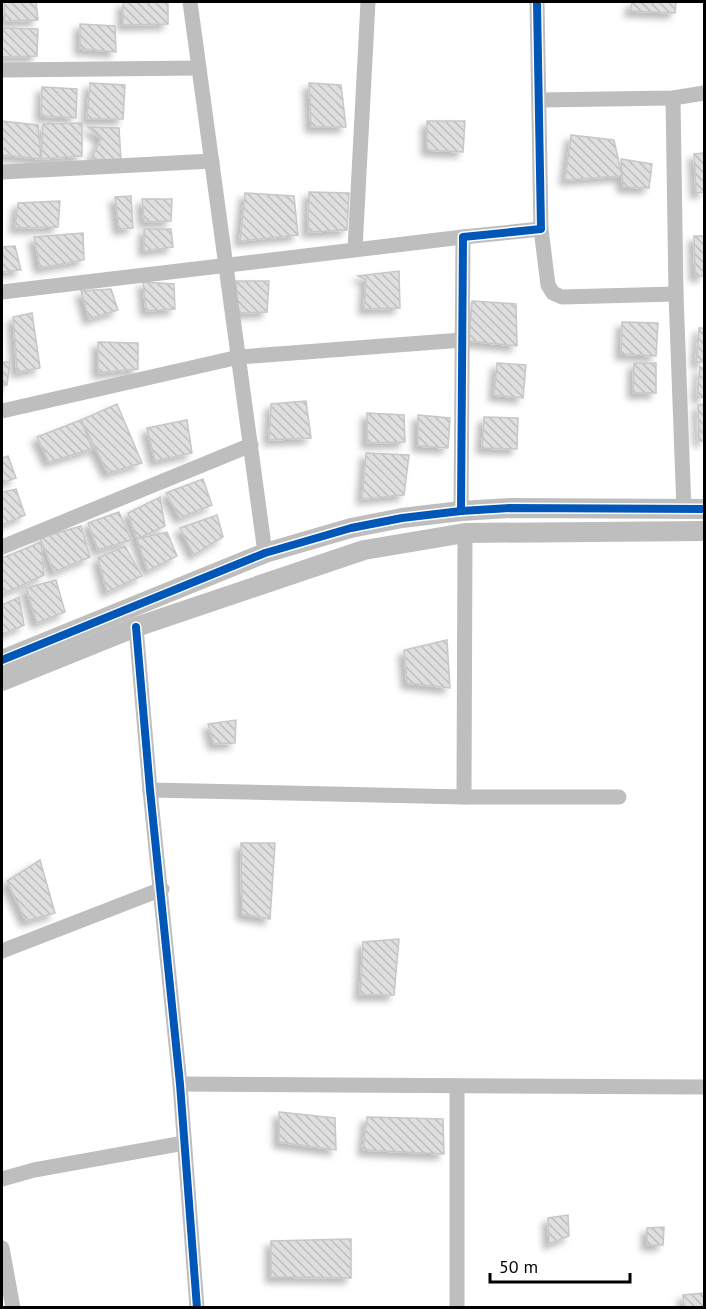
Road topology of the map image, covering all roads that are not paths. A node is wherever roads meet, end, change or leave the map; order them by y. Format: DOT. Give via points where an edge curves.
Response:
graph roads {
  1 [pos="190,2"];
  2 [pos="368,2"];
  3 [pos="537,2"];
  4 [pos="199,68"];
  5 [pos="2,70"];
  6 [pos="705,93"];
  7 [pos="673,98"];
  8 [pos="540,100"];
  9 [pos="212,161"];
  10 [pos="2,172"];
  11 [pos="541,229"];
  12 [pos="463,237"];
  13 [pos="355,249"];
  14 [pos="225,265"];
  15 [pos="2,292"];
  16 [pos="676,294"];
  17 [pos="462,340"];
  18 [pos="239,357"];
  19 [pos="2,411"];
  20 [pos="251,445"];
  21 [pos="705,509"];
  22 [pos="684,510"];
  23 [pos="461,511"];
  24 [pos="705,531"];
  25 [pos="465,533"];
  26 [pos="2,547"];
  27 [pos="266,553"];
  28 [pos="136,627"];
  29 [pos="2,660"];
  30 [pos="2,681"];
  31 [pos="150,790"];
  32 [pos="464,797"];
  33 [pos="619,797"];
  34 [pos="162,889"];
  35 [pos="2,951"];
  36 [pos="180,1084"];
  37 [pos="457,1086"];
  38 [pos="705,1087"];
  39 [pos="183,1143"];
  40 [pos="2,1179"];
  41 [pos="2,1248"];
  42 [pos="13,1308"];
  43 [pos="197,1308"];
  44 [pos="457,1308"];
  1 -- 4 [label="street"];
  2 -- 13 [label="street"];
  3 -- 8 [label="street"];
  4 -- 5 [label="street"];
  4 -- 9 [label="street"];
  6 -- 7 [label="street"];
  7 -- 8 [label="street"];
  7 -- 16 [label="street"];
  8 -- 11 [label="street"];
  9 -- 10 [label="street"];
  9 -- 14 [label="street"];
  11 -- 12 [label="street"];
  11 -- 16 [label="street" via="548,285 553,293 562,297"];
  12 -- 13 [label="street"];
  12 -- 17 [label="street"];
  13 -- 14 [label="street"];
  14 -- 15 [label="street"];
  14 -- 18 [label="street"];
  16 -- 22 [label="street"];
  17 -- 18 [label="street"];
  17 -- 23 [label="street"];
  18 -- 19 [label="street"];
  18 -- 20 [label="street"];
  20 -- 26 [label="street"];
  20 -- 27 [label="street"];
  21 -- 22 [label="street"];
  22 -- 23 [label="street"];
  23 -- 27 [label="street" via="351,528"];
  24 -- 25 [label="street"];
  25 -- 28 [label="street" via="364,550"];
  25 -- 32 [label="street"];
  27 -- 29 [label="street"];
  28 -- 30 [label="street"];
  28 -- 31 [label="street"];
  31 -- 32 [label="street"];
  31 -- 34 [label="street"];
  32 -- 33 [label="street"];
  34 -- 35 [label="street"];
  34 -- 36 [label="street"];
  36 -- 37 [label="street"];
  36 -- 39 [label="street"];
  37 -- 38 [label="street"];
  37 -- 44 [label="street"];
  39 -- 40 [label="street"];
  39 -- 43 [label="street"];
  41 -- 42 [label="street"];
}
